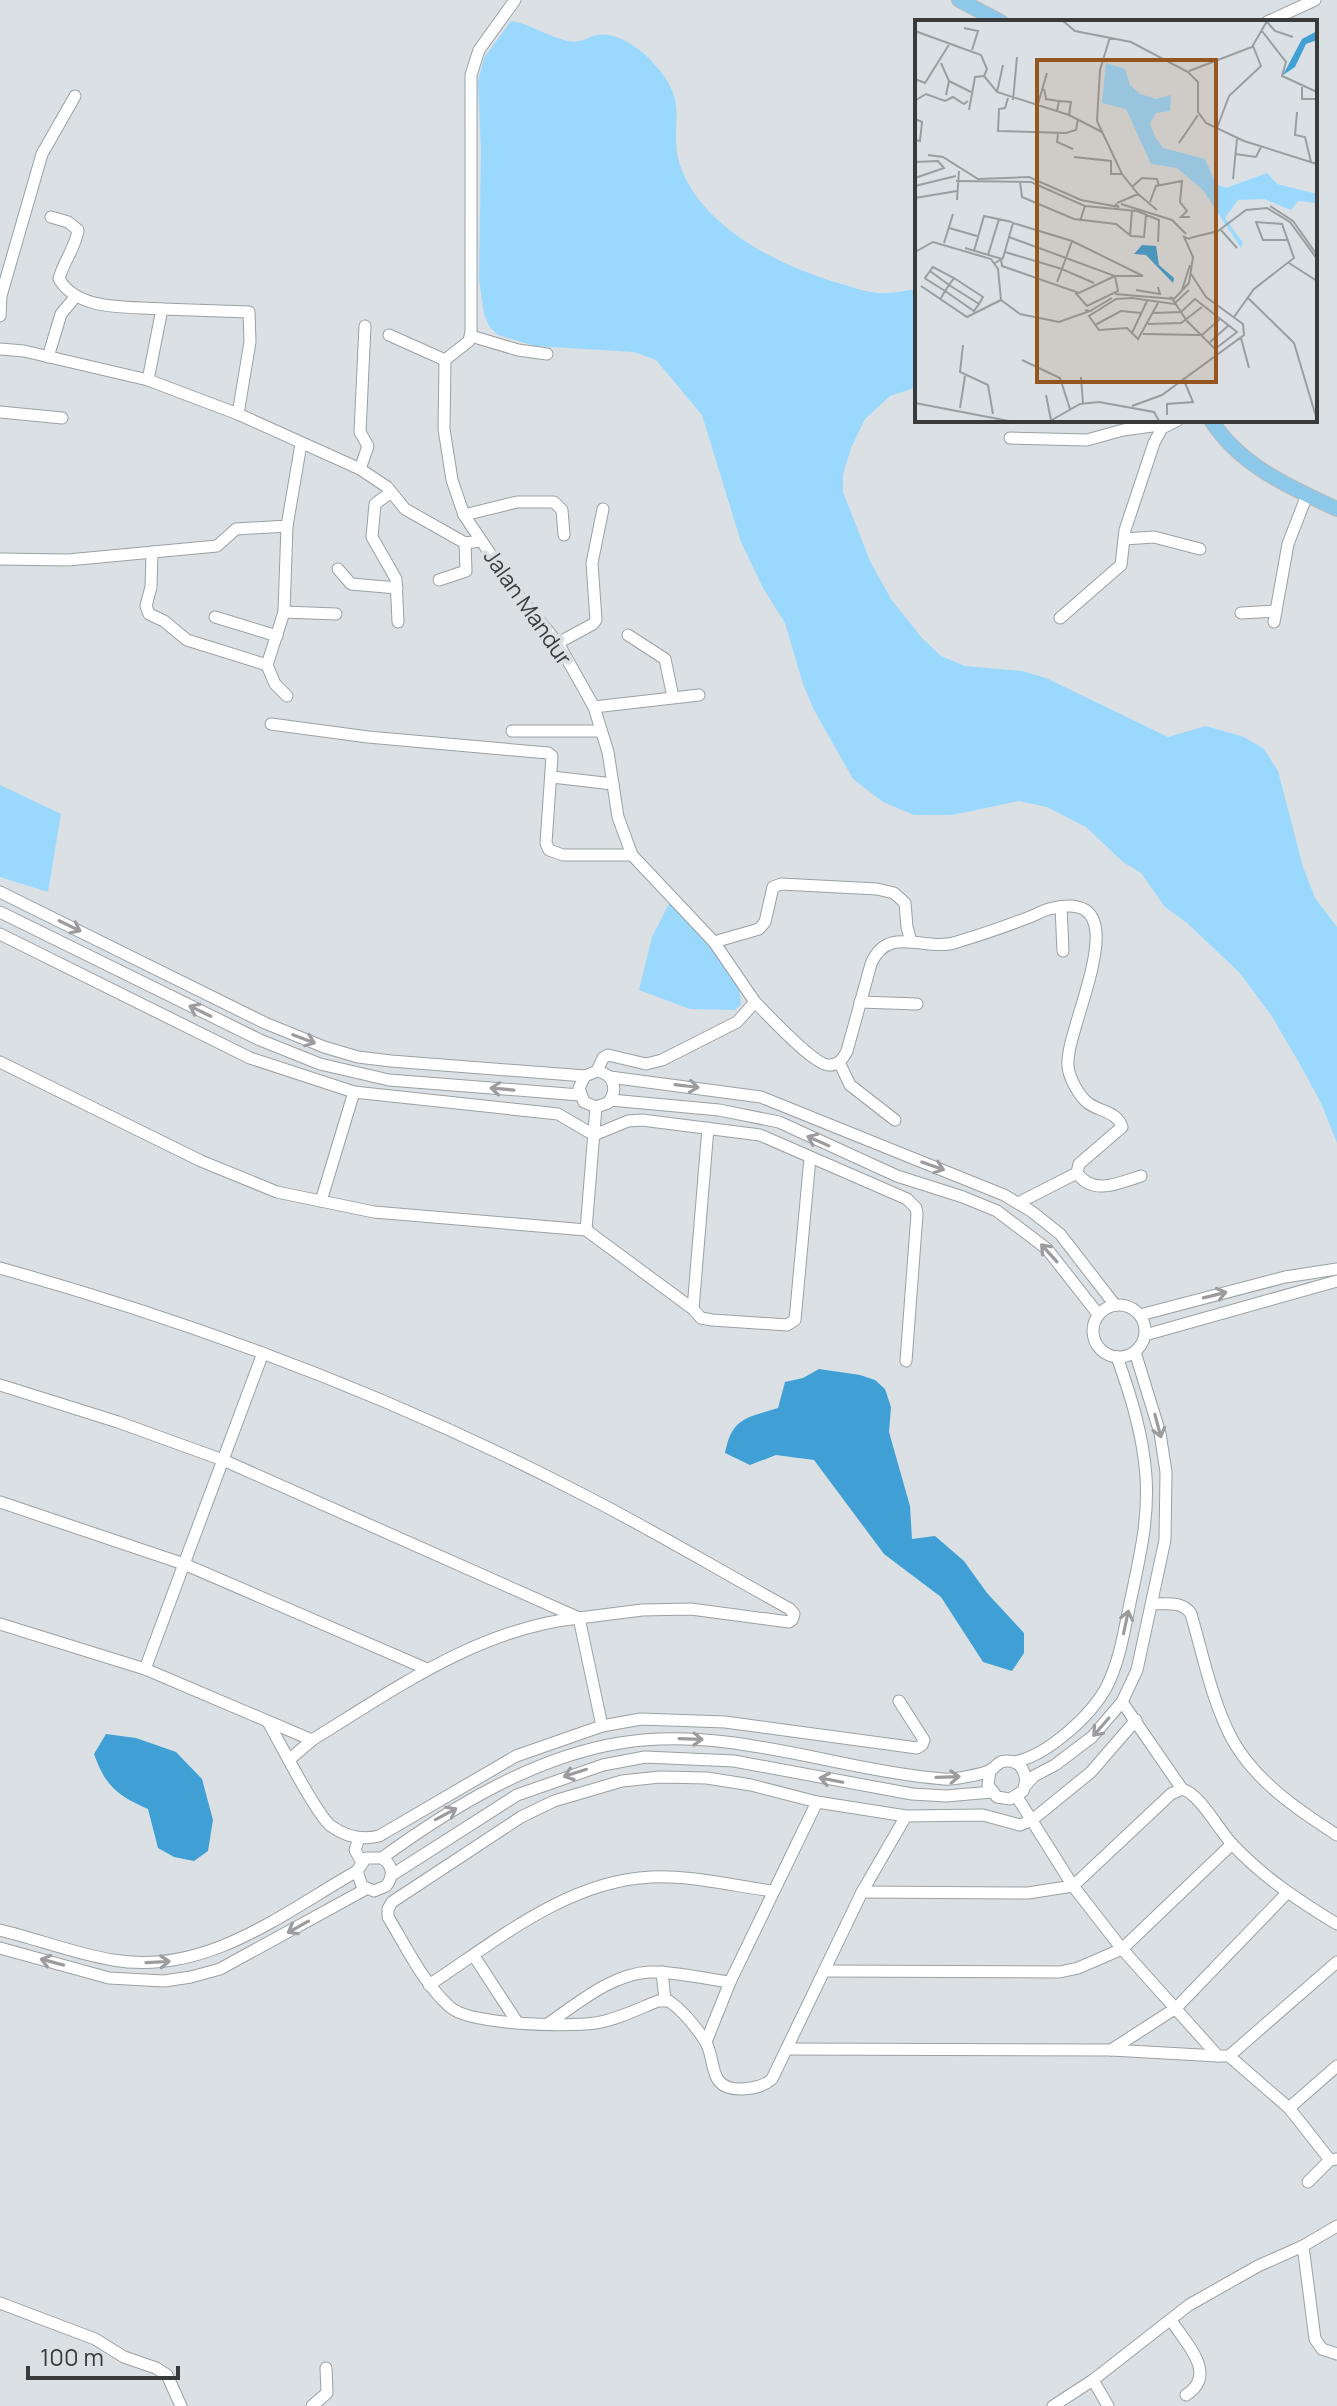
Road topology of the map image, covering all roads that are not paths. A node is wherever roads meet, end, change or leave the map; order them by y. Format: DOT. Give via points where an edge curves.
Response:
graph roads {
  1 [pos="515,0"];
  2 [pos="959,0"];
  3 [pos="1315,0"];
  4 [pos="997,20"];
  5 [pos="1271,20"];
  6 [pos="75,96"];
  7 [pos="51,217"];
  8 [pos="1,296"];
  9 [pos="76,296"];
  10 [pos="162,309"];
  11 [pos="0,316"];
  12 [pos="365,326"];
  13 [pos="389,335"];
  14 [pos="471,336"];
  15 [pos="0,349"];
  16 [pos="547,354"];
  17 [pos="48,357"];
  18 [pos="445,360"];
  19 [pos="148,380"];
  20 [pos="0,412"];
  21 [pos="238,414"];
  22 [pos="62,418"];
  23 [pos="1173,422"];
  24 [pos="1212,422"];
  25 [pos="1010,438"];
  26 [pos="301,444"];
  27 [pos="360,469"];
  28 [pos="391,492"];
  29 [pos="1307,495"];
  30 [pos="603,509"];
  31 [pos="1337,509"];
  32 [pos="464,515"];
  33 [pos="287,526"];
  34 [pos="564,535"];
  35 [pos="1124,539"];
  36 [pos="481,541"];
  37 [pos="465,543"];
  38 [pos="1200,549"];
  39 [pos="152,552"];
  40 [pos="0,559"];
  41 [pos="338,569"];
  42 [pos="439,580"];
  43 [pos="397,588"];
  44 [pos="284,612"];
  45 [pos="1241,613"];
  46 [pos="336,614"];
  47 [pos="215,617"];
  48 [pos="1060,618"];
  49 [pos="398,622"];
  50 [pos="628,635"];
  51 [pos="277,636"];
  52 [pos="558,643"];
  53 [pos="267,665"];
  54 [pos="699,695"];
  55 [pos="287,696"];
  56 [pos="673,697"];
  57 [pos="594,707"];
  58 [pos="271,724"];
  59 [pos="512,731"];
  60 [pos="601,731"];
  61 [pos="552,777"];
  62 [pos="613,784"];
  63 [pos="632,855"];
  64 [pos="0,892"];
  65 [pos="1061,907"];
  66 [pos="0,912"];
  67 [pos="0,934"];
  68 [pos="714,942"];
  69 [pos="911,942"];
  70 [pos="1063,951"];
  71 [pos="755,1002"];
  72 [pos="860,1002"];
  73 [pos="917,1004"];
  74 [pos="0,1062"];
  75 [pos="839,1062"];
  76 [pos="597,1071"];
  77 [pos="585,1076"];
  78 [pos="610,1077"];
  79 [pos="354,1092"];
  80 [pos="580,1095"];
  81 [pos="611,1100"];
  82 [pos="596,1107"];
  83 [pos="895,1120"];
  84 [pos="708,1128"];
  85 [pos="594,1135"];
  86 [pos="810,1158"];
  87 [pos="1077,1173"];
  88 [pos="1141,1176"];
  89 [pos="321,1201"];
  90 [pos="1018,1203"];
  91 [pos="586,1230"];
  92 [pos="0,1268"];
  93 [pos="1337,1269"];
  94 [pos="1337,1281"];
  95 [pos="1115,1305"];
  96 [pos="693,1309"];
  97 [pos="1098,1314"];
  98 [pos="1140,1315"];
  99 [pos="1145,1335"];
  100 [pos="1135,1352"];
  101 [pos="263,1353"];
  102 [pos="1117,1357"];
  103 [pos="906,1361"];
  104 [pos="0,1385"];
  105 [pos="223,1460"];
  106 [pos="0,1502"];
  107 [pos="184,1564"];
  108 [pos="1152,1604"];
  109 [pos="579,1618"];
  110 [pos="0,1624"];
  111 [pos="145,1669"];
  112 [pos="427,1669"];
  113 [pos="899,1701"];
  114 [pos="1122,1702"];
  115 [pos="1136,1720"];
  116 [pos="268,1722"];
  117 [pos="602,1726"];
  118 [pos="312,1740"];
  119 [pos="290,1759"];
  120 [pos="1014,1762"];
  121 [pos="990,1770"];
  122 [pos="1025,1786"];
  123 [pos="1182,1789"];
  124 [pos="992,1792"];
  125 [pos="1017,1797"];
  126 [pos="817,1802"];
  127 [pos="906,1816"];
  128 [pos="1035,1825"];
  129 [pos="1337,1835"];
  130 [pos="359,1838"];
  131 [pos="1232,1844"];
  132 [pos="382,1858"];
  133 [pos="359,1866"];
  134 [pos="392,1875"];
  135 [pos="1073,1886"];
  136 [pos="366,1889"];
  137 [pos="773,1891"];
  138 [pos="862,1892"];
  139 [pos="1287,1893"];
  140 [pos="1337,1924"];
  141 [pos="0,1930"];
  142 [pos="0,1948"];
  143 [pos="1122,1949"];
  144 [pos="474,1956"];
  145 [pos="1337,1962"];
  146 [pos="825,1971"];
  147 [pos="662,1972"];
  148 [pos="730,1982"];
  149 [pos="429,1985"];
  150 [pos="665,2000"];
  151 [pos="1176,2008"];
  152 [pos="517,2022"];
  153 [pos="549,2023"];
  154 [pos="706,2042"];
  155 [pos="787,2049"];
  156 [pos="1111,2050"];
  157 [pos="1224,2056"];
  158 [pos="1337,2066"];
  159 [pos="1289,2108"];
  160 [pos="1333,2159"];
  161 [pos="1308,2182"];
  162 [pos="1337,2226"];
  163 [pos="1303,2246"];
  164 [pos="3,2308"];
  165 [pos="1171,2320"];
  166 [pos="1337,2354"];
  167 [pos="326,2368"];
  168 [pos="1093,2380"];
  169 [pos="1186,2395"];
  170 [pos="181,2406"];
  171 [pos="312,2406"];
  172 [pos="1053,2406"];
  173 [pos="1108,2406"];
  1 -- 14 [label="street" via="479,50 471,75"];
  2 -- 4 [label="main road"];
  3 -- 5 [label="street"];
  6 -- 8 [label="street" via="42,154"];
  7 -- 9 [label="street" via="78,230 59,279"];
  8 -- 11 [label="street"];
  9 -- 10 [label="street" via="95,303"];
  9 -- 17 [label="street" via="61,314"];
  10 -- 19 [label="street"];
  10 -- 21 [label="street" via="249,312 250,342"];
  12 -- 27 [label="street" via="360,432 368,446"];
  13 -- 18 [label="street"];
  14 -- 16 [label="street"];
  14 -- 18 [label="street"];
  15 -- 17 [label="street"];
  17 -- 19 [label="street"];
  18 -- 32 [label="street, Jalan Mandur" via="444,429"];
  19 -- 21 [label="street"];
  20 -- 22 [label="street"];
  21 -- 26 [label="street"];
  23 -- 25 [label="street" via="1087,440"];
  23 -- 35 [label="street" via="1162,428 1154,443"];
  24 -- 29 [label="main road" via="1245,458"];
  26 -- 27 [label="street"];
  26 -- 33 [label="street"];
  27 -- 28 [label="street"];
  28 -- 37 [label="street" via="405,509"];
  28 -- 43 [label="street" via="375,504 372,537"];
  29 -- 31 [label="main road"];
  29 -- 45 [label="street" via="1288,544 1275,617"];
  30 -- 52 [label="street" via="592,563 596,620"];
  32 -- 34 [label="street" via="517,502 554,502 562,510"];
  32 -- 36 [label="street, Jalan Mandur"];
  33 -- 39 [label="street" via="236,529 217,546"];
  33 -- 44 [label="street"];
  35 -- 38 [label="street" via="1154,537"];
  35 -- 48 [label="street" via="1116,571"];
  36 -- 37 [label="street"];
  36 -- 52 [label="street, Jalan Mandur"];
  37 -- 42 [label="street" via="466,571"];
  39 -- 40 [label="street" via="68,560"];
  39 -- 53 [label="street" via="149,614 187,640"];
  41 -- 43 [label="street" via="351,584"];
  43 -- 49 [label="street"];
  44 -- 46 [label="street"];
  44 -- 51 [label="street"];
  47 -- 51 [label="street"];
  50 -- 56 [label="street" via="665,659"];
  51 -- 53 [label="street"];
  52 -- 57 [label="street, Jalan Mandur"];
  53 -- 55 [label="street"];
  54 -- 56 [label="street"];
  56 -- 57 [label="street"];
  57 -- 60 [label="street, Jalan Mandur"];
  58 -- 61 [label="street" via="548,753"];
  59 -- 60 [label="street"];
  60 -- 62 [label="street, Jalan Mandur"];
  61 -- 62 [label="street"];
  61 -- 63 [label="street" via="549,850 563,855"];
  62 -- 63 [label="street, Jalan Mandur"];
  63 -- 68 [label="street, Jalan Mandur"];
  64 -- 77 [label="street, one-way" via="324,1047 391,1061"];
  65 -- 69 [label="street" via="943,947"];
  65 -- 70 [label="street"];
  65 -- 87 [label="street" via="1079,906 1092,914 1097,946 1067,1066 1088,1103 1116,1117 1122,1127 1079,1164"];
  80 -- 66 [label="street, one-way" via="389,1080 320,1064 260,1040"];
  67 -- 79 [label="street" via="250,1058"];
  68 -- 69 [label="street" via="759,929 773,887 781,884 894,893 905,903"];
  68 -- 71 [label="street, Jalan Mandur"];
  69 -- 72 [label="street" via="880,948"];
  71 -- 75 [label="street, Jalan Mandur" via="816,1061 828,1066"];
  71 -- 76 [label="street" via="737,1022 662,1060 646,1064 608,1055"];
  72 -- 73 [label="street"];
  72 -- 75 [label="street"];
  74 -- 89 [label="street" via="236,1177"];
  75 -- 83 [label="street" via="850,1085"];
  76 -- 77 [label="street"];
  76 -- 78 [label="street"];
  77 -- 80 [label="street"];
  78 -- 81 [label="street"];
  78 -- 90 [label="street, one-way" via="773,1101"];
  79 -- 85 [label="street" via="558,1114"];
  79 -- 89 [label="street"];
  80 -- 82 [label="street"];
  81 -- 82 [label="street"];
  97 -- 81 [label="street, one-way" via="1047,1249 997,1211 897,1176 766,1119"];
  82 -- 85 [label="street"];
  84 -- 85 [label="street" via="642,1120"];
  84 -- 86 [label="street" via="760,1135"];
  84 -- 96 [label="street"];
  85 -- 91 [label="street"];
  86 -- 96 [label="street" via="795,1320 787,1325 712,1320"];
  86 -- 103 [label="street" via="907,1199 916,1208"];
  87 -- 88 [label="street" via="1094,1186"];
  87 -- 90 [label="street"];
  89 -- 91 [label="street" via="374,1212"];
  90 -- 95 [label="street" via="1060,1234"];
  91 -- 96 [label="street"];
  92 -- 101 [label="street"];
  98 -- 93 [label="street, one-way" via="1285,1277"];
  94 -- 99 [label="street"];
  95 -- 97 [label="street"];
  95 -- 98 [label="street" via="1129,1306"];
  97 -- 102 [label="street" via="1092,1334 1105,1354"];
  98 -- 99 [label="street"];
  99 -- 100 [label="street"];
  100 -- 102 [label="street"];
  100 -- 108 [label="street, one-way" via="1166,1472 1165,1540"];
  101 -- 105 [label="street"];
  101 -- 109 [label="street" via="418,1416 573,1489 794,1614 789,1622 664,1609"];
  120 -- 102 [label="street, one-way" via="1047,1748 1082,1718 1106,1688 1120,1655 1147,1507 1141,1439"];
  104 -- 105 [label="street"];
  105 -- 107 [label="street"];
  105 -- 109 [label="street"];
  106 -- 107 [label="street"];
  107 -- 111 [label="street"];
  107 -- 112 [label="street"];
  108 -- 114 [label="street" via="1137,1670"];
  108 -- 129 [label="street" via="1187,1608 1233,1741 1283,1797"];
  109 -- 112 [label="street" via="506,1634"];
  109 -- 117 [label="street"];
  110 -- 111 [label="street"];
  111 -- 116 [label="street"];
  112 -- 118 [label="street"];
  113 -- 117 [label="street" via="924,1740 917,1748 725,1722 641,1719"];
  114 -- 115 [label="street"];
  114 -- 122 [label="street, one-way" via="1092,1737"];
  115 -- 123 [label="street"];
  115 -- 128 [label="street"];
  116 -- 118 [label="street"];
  116 -- 119 [label="street"];
  117 -- 130 [label="street" via="516,1756 379,1836"];
  118 -- 119 [label="street"];
  119 -- 130 [label="street" via="327,1823"];
  120 -- 121 [label="street" via="1001,1762"];
  120 -- 122 [label="street" via="1025,1772"];
  121 -- 124 [label="street"];
  132 -- 121 [label="street, one-way" via="434,1820 535,1769 622,1743 737,1742 880,1772 949,1779"];
  122 -- 125 [label="street"];
  123 -- 131 [label="street" via="1192,1794"];
  123 -- 135 [label="street"];
  124 -- 125 [label="street" via="1004,1799"];
  124 -- 134 [label="street, one-way" via="912,1794 734,1761 645,1757 603,1765 517,1795"];
  125 -- 128 [label="street"];
  126 -- 127 [label="street"];
  126 -- 137 [label="street"];
  126 -- 149 [label="street" via="751,1785 660,1777 586,1790 532,1812 392,1902 388,1917"];
  127 -- 128 [label="street" via="983,1815"];
  127 -- 138 [label="street"];
  128 -- 135 [label="street"];
  130 -- 133 [label="street"];
  131 -- 139 [label="street"];
  131 -- 143 [label="street"];
  132 -- 133 [label="street" via="371,1856"];
  132 -- 134 [label="street"];
  133 -- 136 [label="street" via="358,1882"];
  141 -- 133 [label="street, one-way" via="113,1960 193,1958 220,1949"];
  134 -- 136 [label="street" via="383,1889"];
  135 -- 138 [label="street" via="1028,1893"];
  135 -- 143 [label="street"];
  136 -- 142 [label="street, one-way" via="220,1969 191,1977 109,1978"];
  137 -- 144 [label="street" via="679,1878 622,1881 561,1902"];
  137 -- 148 [label="street"];
  138 -- 146 [label="street"];
  139 -- 140 [label="street"];
  139 -- 151 [label="street"];
  143 -- 146 [label="street" via="1060,1972"];
  143 -- 151 [label="street"];
  144 -- 149 [label="street"];
  144 -- 152 [label="street"];
  145 -- 157 [label="street"];
  146 -- 155 [label="street"];
  147 -- 148 [label="street"];
  147 -- 150 [label="street"];
  147 -- 153 [label="street" via="622,1979"];
  148 -- 154 [label="street"];
  149 -- 152 [label="street" via="464,2016"];
  150 -- 153 [label="street" via="596,2023"];
  150 -- 154 [label="street"];
  151 -- 156 [label="street"];
  151 -- 157 [label="street"];
  152 -- 153 [label="street"];
  154 -- 155 [label="street" via="715,2076 736,2089 767,2083"];
  155 -- 156 [label="street"];
  156 -- 157 [label="street"];
  157 -- 159 [label="street"];
  158 -- 159 [label="street"];
  159 -- 160 [label="street"];
  160 -- 161 [label="street"];
  162 -- 163 [label="street"];
  163 -- 165 [label="street" via="1258,2266"];
  163 -- 166 [label="street" via="1315,2339 1322,2349"];
  164 -- 170 [label="street" via="95,2339 156,2368 167,2375"];
  165 -- 168 [label="street"];
  165 -- 169 [label="street" via="1201,2369 1200,2381"];
  167 -- 171 [label="street" via="327,2393"];
  168 -- 172 [label="street"];
  168 -- 173 [label="street"];
}
